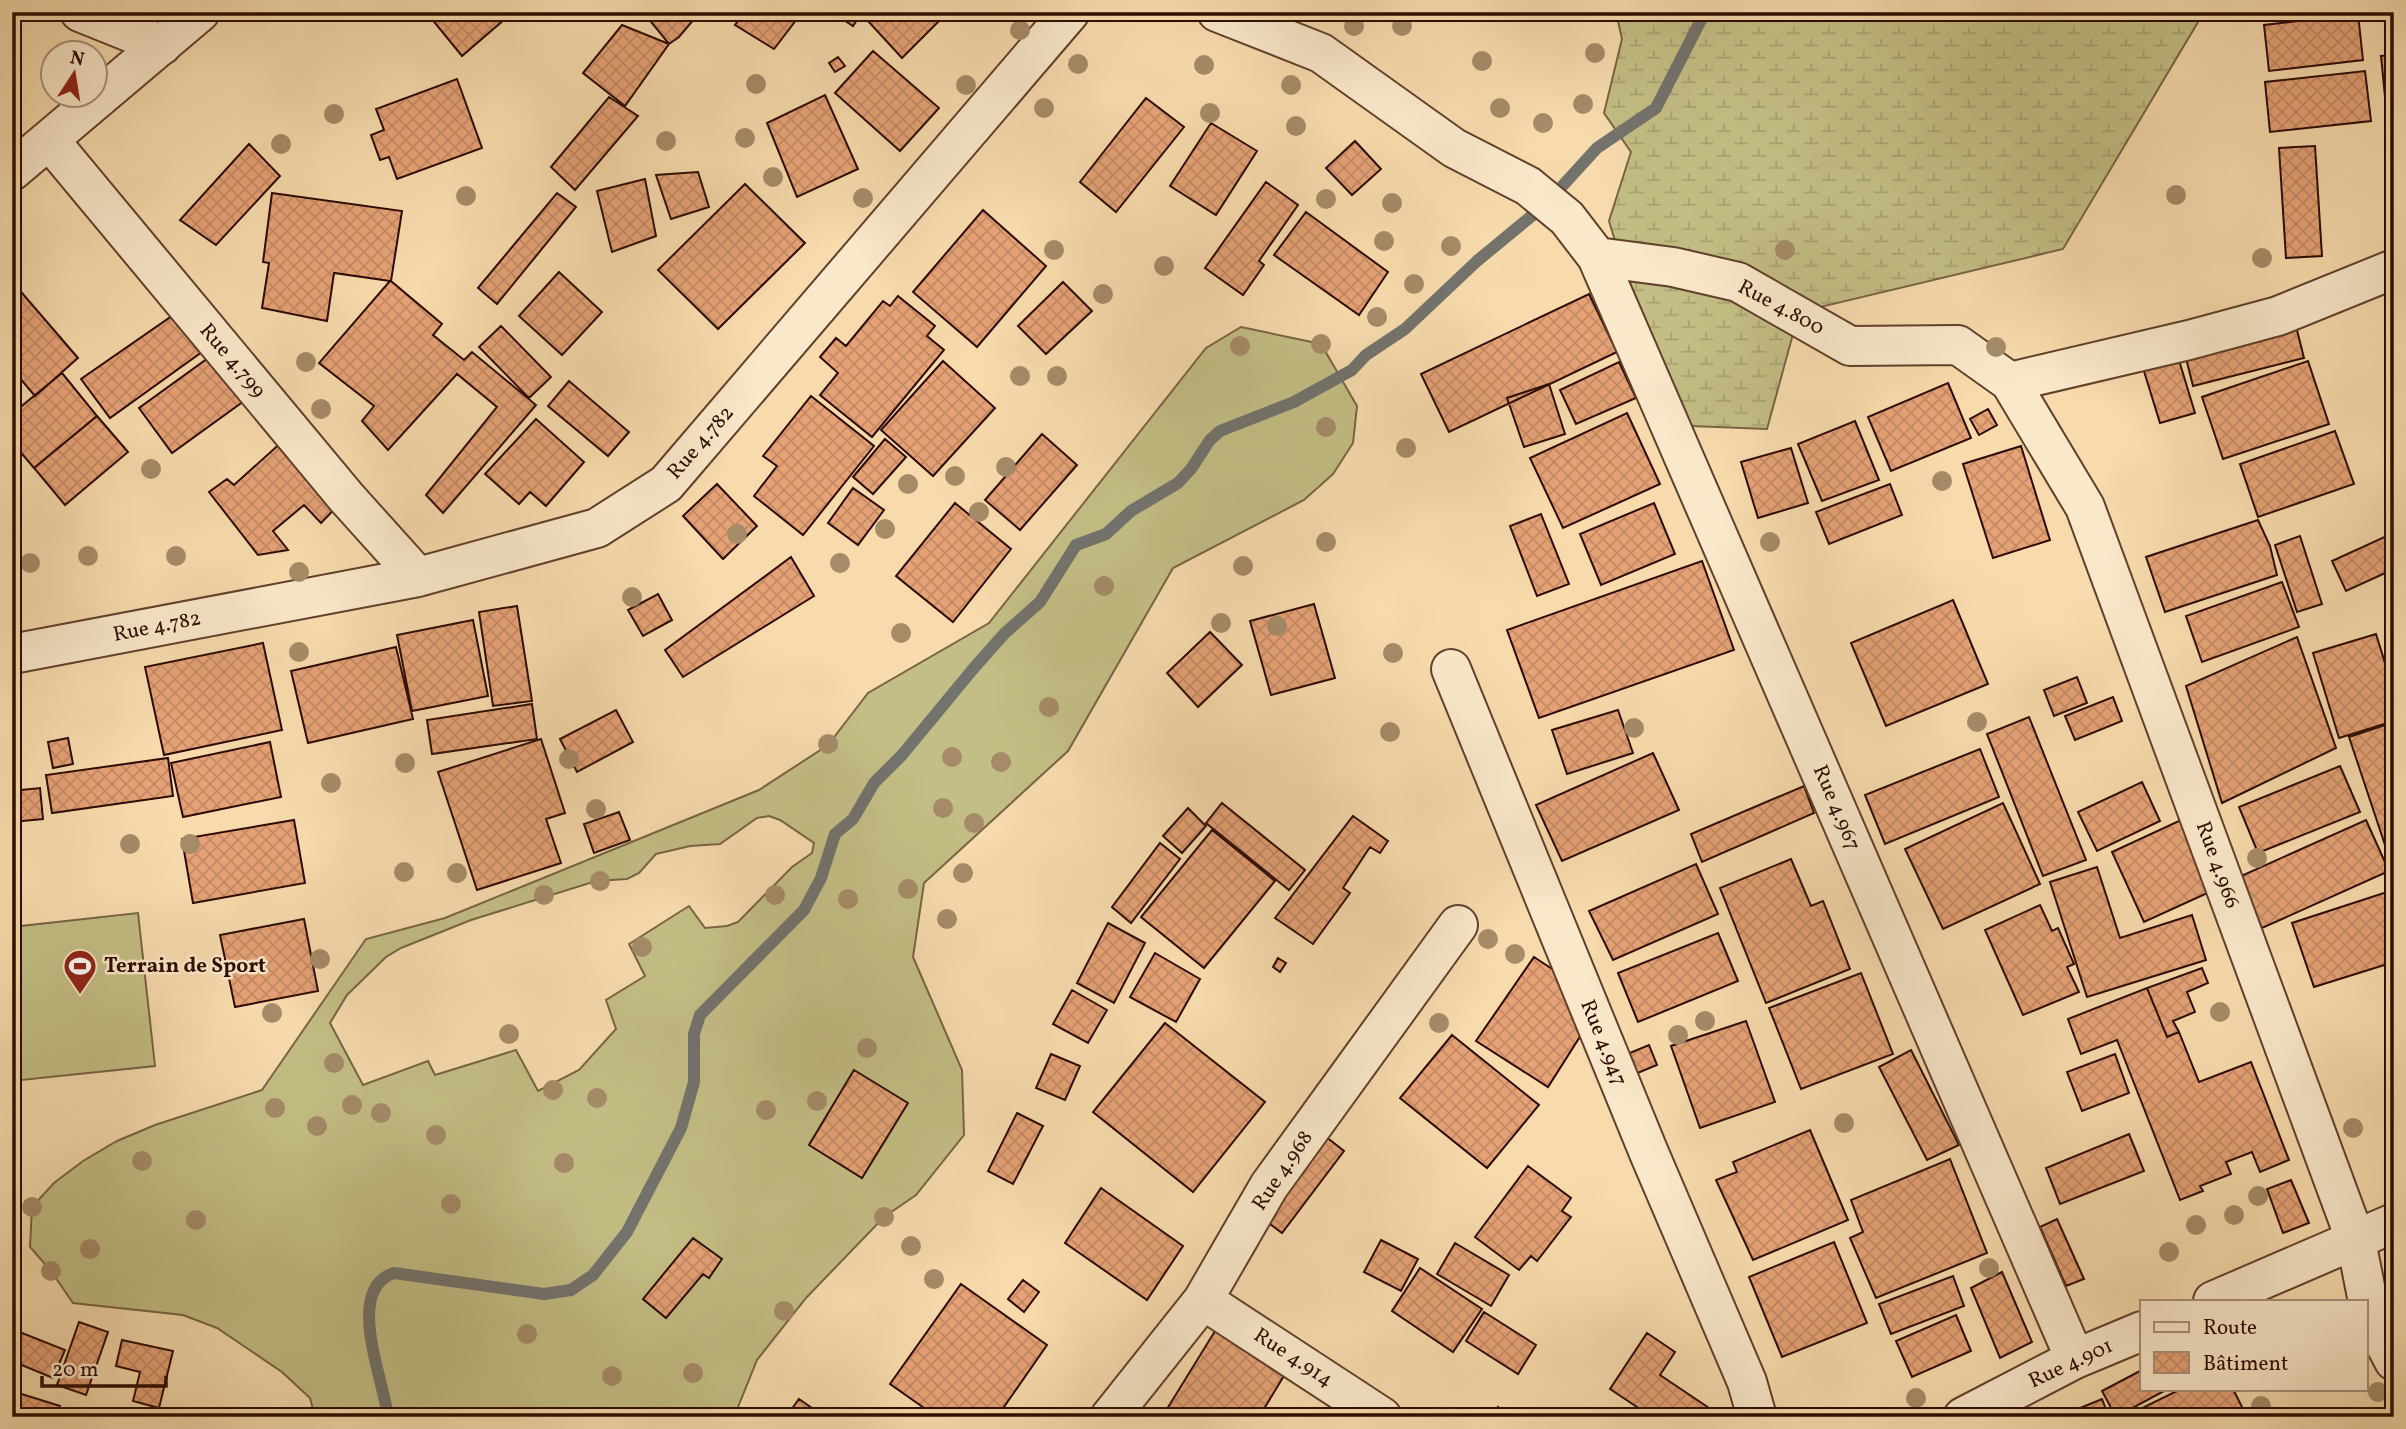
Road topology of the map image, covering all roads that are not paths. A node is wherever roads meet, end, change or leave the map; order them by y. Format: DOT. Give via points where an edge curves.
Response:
graph roads {
  1 [pos="80,12"];
  2 [pos="200,12"];
  3 [pos="1070,12"];
  4 [pos="1217,12"];
  5 [pos="162,45"];
  6 [pos="50,141"];
  7 [pos="12,171"];
  8 [pos="1597,257"];
  9 [pos="2394,270"];
  10 [pos="2010,382"];
  11 [pos="418,577"];
  12 [pos="12,654"];
  13 [pos="1451,669"];
  14 [pos="1458,925"];
  15 [pos="2394,1223"];
  16 [pos="2356,1241"];
  17 [pos="1203,1300"];
  18 [pos="2215,1300"];
  19 [pos="2368,1300"];
  20 [pos="2368,1302"];
  21 [pos="2140,1332"];
  22 [pos="2076,1359"];
  23 [pos="2394,1361"];
  24 [pos="1110,1417"];
  25 [pos="1382,1417"];
  26 [pos="1757,1417"];
  27 [pos="1963,1417"];
  1 -- 5 [label="street"];
  2 -- 5 [label="street"];
  3 -- 11 [label="street, Rue 4.782" via="666,484 597,528"];
  4 -- 8 [label="street" via="1321,53 1454,148 1528,186 1567,218"];
  5 -- 6 [label="street"];
  6 -- 7 [label="street"];
  6 -- 11 [label="street, Rue 4.799"];
  8 -- 10 [label="street, Rue 4.800" via="1738,282 1850,346 1958,345"];
  8 -- 22 [label="street, Rue 4.967"];
  9 -- 10 [label="street" via="2278,316"];
  10 -- 16 [label="street, Rue 4.966" via="2085,506"];
  11 -- 12 [label="street, Rue 4.782"];
  13 -- 26 [label="street, Rue 4.947" via="1648,1153 1747,1382"];
  14 -- 17 [label="street, Rue 4.968" via="1269,1186"];
  15 -- 16 [label="street"];
  16 -- 18 [label="street"];
  16 -- 19 [label="street, Rue 4.966"];
  17 -- 24 [label="street, Rue 4.968"];
  17 -- 25 [label="street, Rue 4.914"];
  20 -- 23 [label="street, Rue 4.966"];
  21 -- 22 [label="street, Rue 4.901"];
  22 -- 27 [label="street, Rue 4.901"];
}
